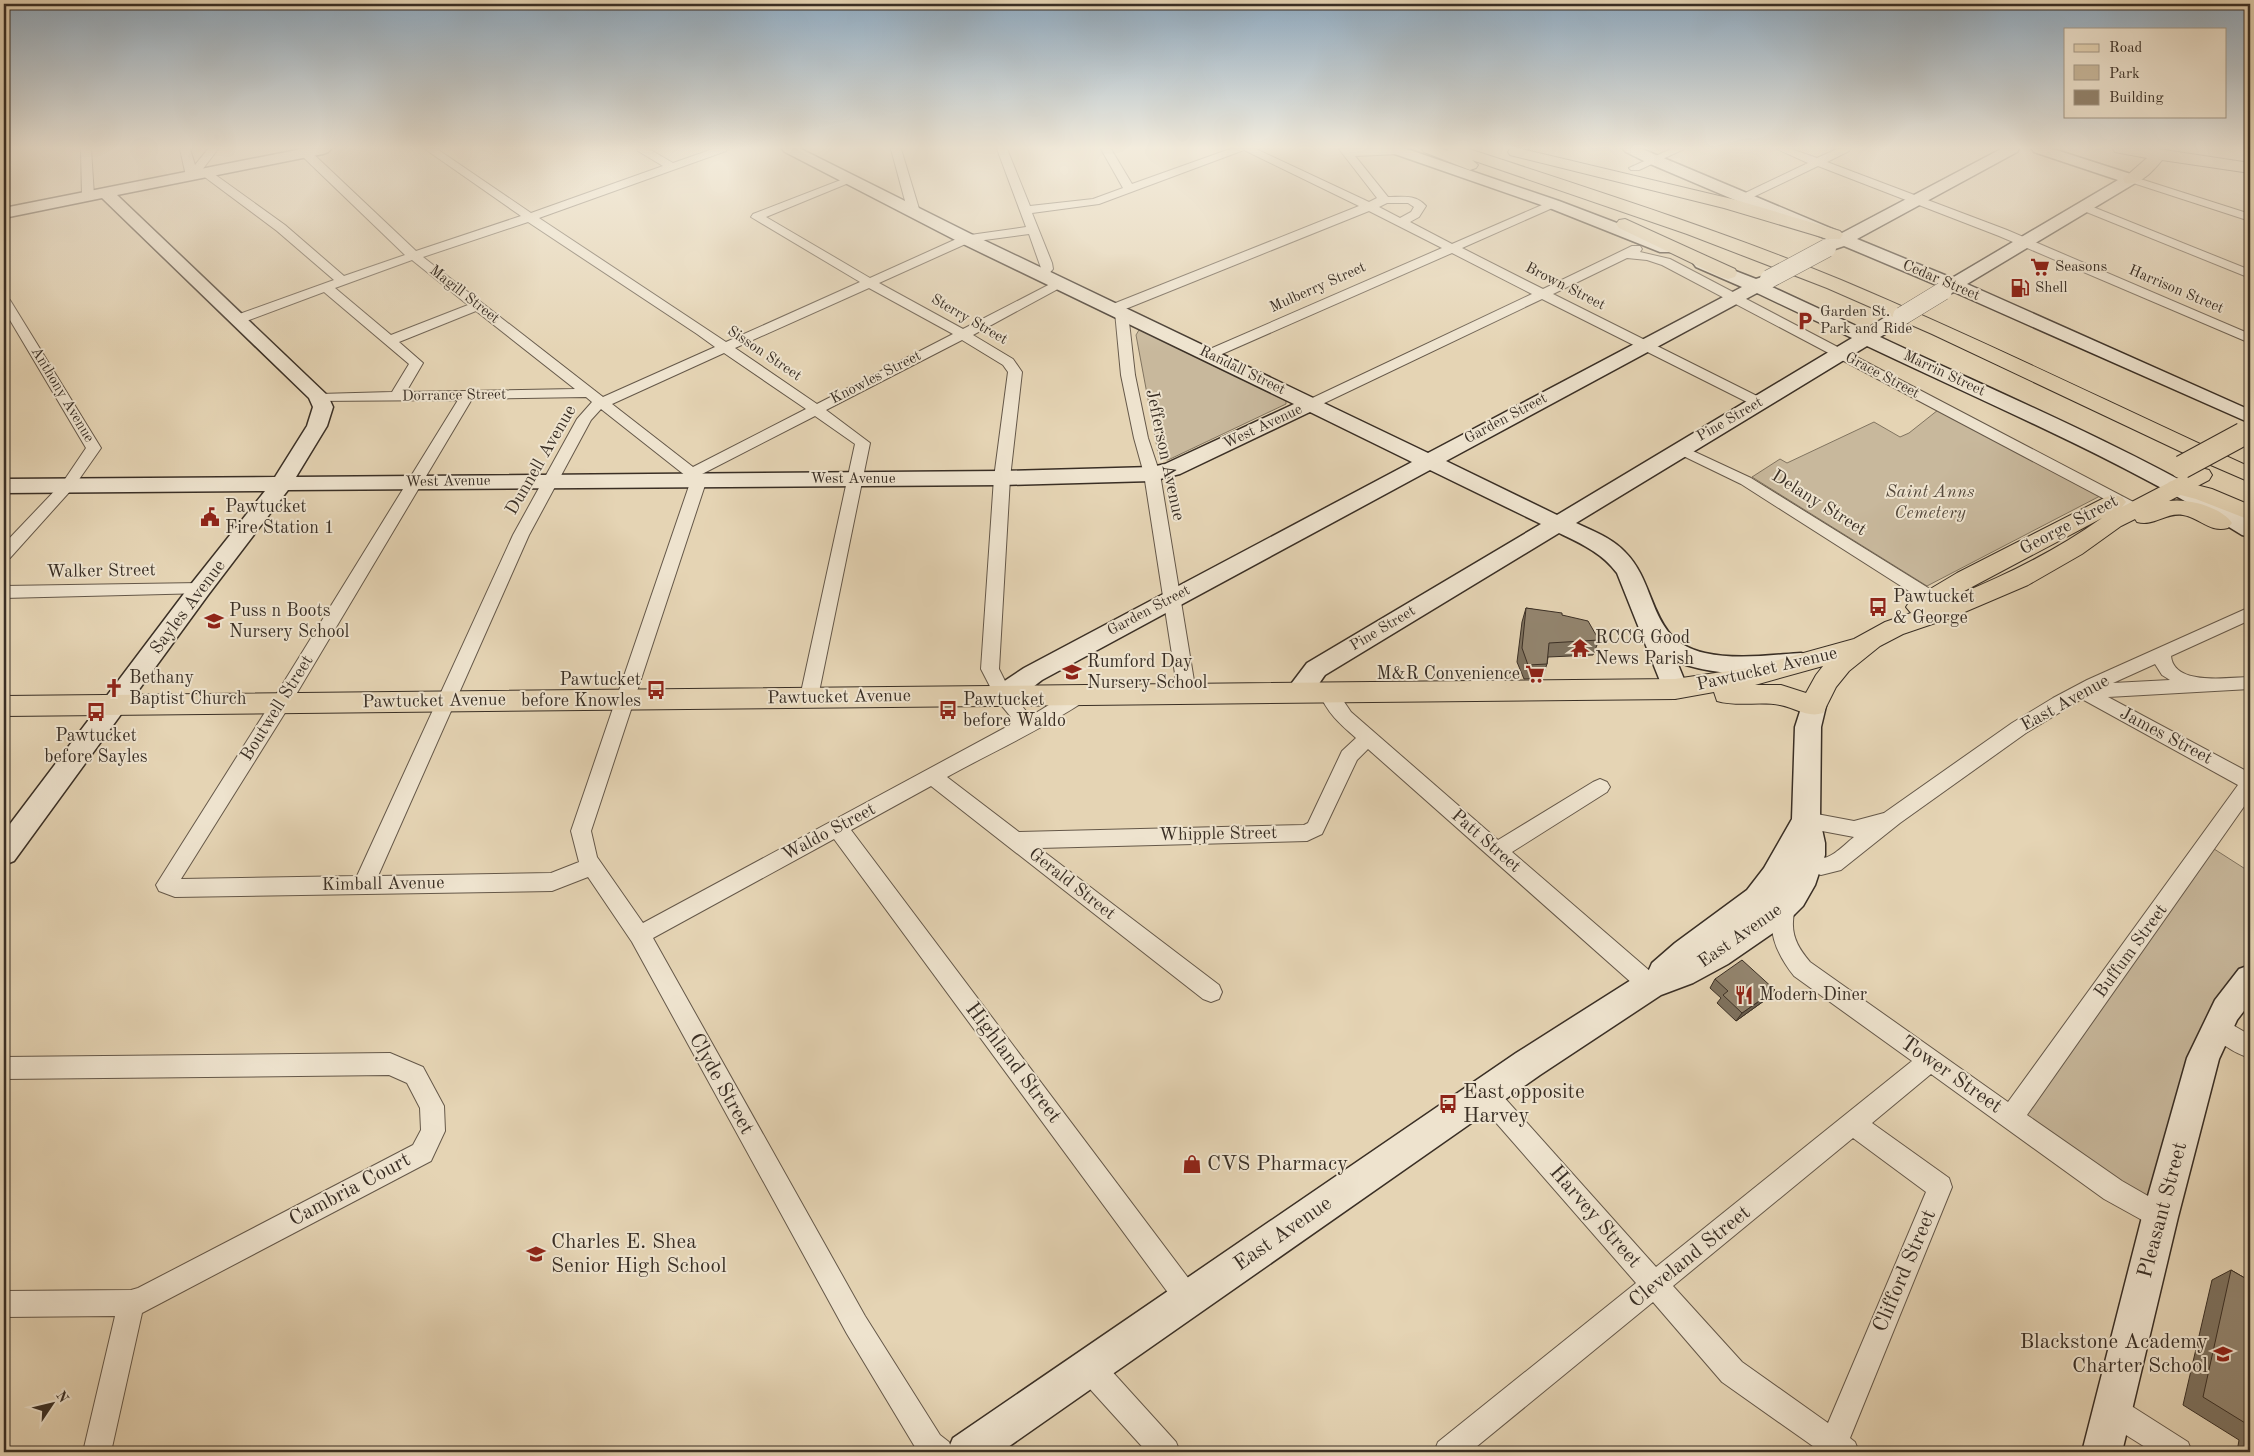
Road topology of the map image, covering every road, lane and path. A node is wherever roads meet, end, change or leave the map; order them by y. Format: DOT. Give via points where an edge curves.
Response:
graph roads {
  1 [pos="121,217"];
  2 [pos="264,217"];
  3 [pos="373,217"];
  4 [pos="534,217"];
  5 [pos="757,217"];
  6 [pos="924,217"];
  7 [pos="1029,217"];
  8 [pos="1346,217"];
  9 [pos="1390,217"];
  10 [pos="1412,217"];
  11 [pos="1523,217"];
  12 [pos="1586,217"];
  13 [pos="1606,217"];
  14 [pos="1654,217"];
  15 [pos="1689,217"];
  16 [pos="1765,217"];
  17 [pos="1786,217"];
  18 [pos="1883,217"];
  19 [pos="1960,217"];
  20 [pos="2068,217"];
  21 [pos="2106,217"];
  22 [pos="531,218"];
  23 [pos="1400,222"];
  24 [pos="1034,230"];
  25 [pos="967,239"];
  26 [pos="1835,241"];
  27 [pos="1650,242"];
  28 [pos="2025,242"];
  29 [pos="1452,248"];
  30 [pos="1626,254"];
  31 [pos="414,256"];
  32 [pos="1728,273"];
  33 [pos="2250,274"];
  34 [pos="1041,275"];
  35 [pos="343,281"];
  36 [pos="870,284"];
  37 [pos="1061,284"];
  38 [pos="1770,284"];
  39 [pos="326,287"];
  40 [pos="1948,288"];
  41 [pos="1543,294"];
  42 [pos="1735,298"];
  43 [pos="4,300"];
  44 [pos="477,306"];
  45 [pos="1117,311"];
  46 [pos="1809,311"];
  47 [pos="236,320"];
  48 [pos="1872,329"];
  49 [pos="962,334"];
  50 [pos="1953,335"];
  51 [pos="2250,339"];
  52 [pos="391,340"];
  53 [pos="1645,345"];
  54 [pos="726,347"];
  55 [pos="1840,354"];
  56 [pos="1208,355"];
  57 [pos="467,396"];
  58 [pos="396,397"];
  59 [pos="319,398"];
  60 [pos="595,398"];
  61 [pos="1760,403"];
  62 [pos="1311,404"];
  63 [pos="816,409"];
  64 [pos="2248,432"];
  65 [pos="1680,449"];
  66 [pos="2250,457"];
  67 [pos="1428,460"];
  68 [pos="1152,474"];
  69 [pos="2250,475"];
  70 [pos="696,476"];
  71 [pos="2180,477"];
  72 [pos="856,478"];
  73 [pos="1002,478"];
  74 [pos="551,481"];
  75 [pos="282,483"];
  76 [pos="414,483"];
  77 [pos="4,486"];
  78 [pos="68,486"];
  79 [pos="2250,490"];
  80 [pos="2126,504"];
  81 [pos="2250,513"];
  82 [pos="1559,523"];
  83 [pos="2220,523"];
  84 [pos="2250,530"];
  85 [pos="2250,541"];
  86 [pos="4,554"];
  87 [pos="2058,558"];
  88 [pos="200,589"];
  89 [pos="4,592"];
  90 [pos="1932,598"];
  91 [pos="1172,599"];
  92 [pos="2250,613"];
  93 [pos="1650,628"];
  94 [pos="1894,628"];
  95 [pos="1860,647"];
  96 [pos="2162,654"];
  97 [pos="1809,662"];
  98 [pos="2250,683"];
  99 [pos="2202,686"];
  100 [pos="1675,689"];
  101 [pos="2082,691"];
  102 [pos="1298,692"];
  103 [pos="1328,692"];
  104 [pos="1187,693"];
  105 [pos="1082,694"];
  106 [pos="1003,695"];
  107 [pos="809,698"];
  108 [pos="625,699"];
  109 [pos="446,701"];
  110 [pos="281,703"];
  111 [pos="116,705"];
  112 [pos="4,706"];
  113 [pos="1813,706"];
  114 [pos="1019,730"];
  115 [pos="1368,738"];
  116 [pos="932,776"];
  117 [pos="2250,783"];
  118 [pos="1600,787"];
  119 [pos="1893,817"];
  120 [pos="1806,820"];
  121 [pos="837,827"];
  122 [pos="1014,840"];
  123 [pos="1497,851"];
  124 [pos="4,853"];
  125 [pos="1798,859"];
  126 [pos="592,866"];
  127 [pos="364,884"];
  128 [pos="172,886"];
  129 [pos="1775,898"];
  130 [pos="640,935"];
  131 [pos="2250,979"];
  132 [pos="1650,985"];
  133 [pos="1211,992"];
  134 [pos="2217,1026"];
  135 [pos="2250,1048"];
  136 [pos="1931,1060"];
  137 [pos="4,1068"];
  138 [pos="1485,1093"];
  139 [pos="2011,1118"];
  140 [pos="1854,1124"];
  141 [pos="2160,1217"];
  142 [pos="1655,1286"];
  143 [pos="1189,1300"];
  144 [pos="132,1303"];
  145 [pos="4,1304"];
  146 [pos="1088,1367"];
  147 [pos="2112,1410"];
  148 [pos="1836,1450"];
  149 [pos="97,1452"];
  150 [pos="939,1452"];
  151 [pos="967,1452"];
  152 [pos="1166,1452"];
  153 [pos="1448,1452"];
  154 [pos="2102,1452"];
  155 [pos="2178,1452"];
  1 -- 47 [label="main road"];
  2 -- 35 [label="street"];
  3 -- 31 [label="street, Magill Street"];
  4 -- 22 [label="street"];
  5 -- 36 [label="street, Sterry Street"];
  6 -- 25 [label="main road, Randall Street"];
  7 -- 24 [label="street"];
  8 -- 45 [label="street"];
  9 -- 23 [label="street, Brown Street"];
  10 -- 23 [label="street"];
  11 -- 29 [label="street, Mulberry Street"];
  12 -- 27 [label="main road, Marrin Street"];
  13 -- 32 [label="main road"];
  14 -- 50 [label="main road" via="1833,283"];
  15 -- 66 [label="main road" via="1886,291"];
  16 -- 26 [label="main road"];
  17 -- 26 [label="main road, Cedar Street"];
  18 -- 26 [label="main road"];
  19 -- 28 [label="street, Harrison Street"];
  20 -- 28 [label="main road, Pine Street"];
  21 -- 33 [label="street"];
  22 -- 31 [label="street"];
  22 -- 54 [label="street, Sisson Street"];
  23 -- 29 [label="street, Brown Street"];
  24 -- 25 [label="street, Dunnell Avenue"];
  24 -- 34 [label="street" via="1047,269"];
  25 -- 34 [label="main road, Randall Street"];
  25 -- 36 [label="street, Dunnell Avenue"];
  26 -- 38 [label="main road, bridge" via="1794,266 1786,278"];
  26 -- 40 [label="main road, Cedar Street"];
  27 -- 30 [label="street, West Avenue"];
  27 -- 32 [label="main road, Marrin Street"];
  28 -- 40 [label="main road, Pine Street"];
  28 -- 51 [label="street, Harrison Street"];
  29 -- 41 [label="street, Brown Street"];
  29 -- 56 [label="street, Mulberry Street"];
  30 -- 41 [label="street, West Avenue"];
  30 -- 42 [label="street, Grace Street" via="1656,257"];
  31 -- 35 [label="street"];
  31 -- 44 [label="street, Magill Street"];
  32 -- 38 [label="main road, Marrin Street"];
  34 -- 37 [label="main road, Randall Street"];
  35 -- 39 [label="street"];
  36 -- 49 [label="street, Sterry Street"];
  36 -- 54 [label="street, Dunnell Avenue"];
  37 -- 45 [label="main road, Randall Street"];
  37 -- 49 [label="street, Knowles Street"];
  38 -- 42 [label="main road, Garden Street"];
  38 -- 46 [label="main road, Marrin Street"];
  38 -- 46 [label="main road"];
  39 -- 47 [label="street"];
  39 -- 52 [label="street"];
  40 -- 48 [label="main road, Pine Street, bridge" via="1902,316"];
  40 -- 64 [label="main road, Cedar Street"];
  41 -- 53 [label="street, Brown Street"];
  41 -- 62 [label="street, West Avenue"];
  42 -- 53 [label="main road, Garden Street"];
  42 -- 55 [label="street, Grace Street"];
  43 -- 78 [label="street, Anthony Avenue" via="94,448"];
  44 -- 52 [label="street"];
  44 -- 60 [label="street, Magill Street"];
  45 -- 56 [label="main road, Randall Street"];
  45 -- 68 [label="street, Jefferson Avenue" via="1141,438"];
  46 -- 48 [label="main road, Marrin Street"];
  47 -- 59 [label="main road"];
  48 -- 55 [label="main road, Pine Street"];
  48 -- 71 [label="main road, Marrin Street" via="2083,440"];
  49 -- 63 [label="street, Knowles Street"];
  49 -- 73 [label="street, Sterry Street" via="1008,362 1015,372"];
  50 -- 69 [label="main road"];
  50 -- 79 [label="main road" via="1989,361"];
  52 -- 58 [label="street" via="416,363"];
  53 -- 61 [label="street, Brown Street"];
  53 -- 67 [label="main road, Garden Street"];
  54 -- 60 [label="street, Dunnell Avenue"];
  54 -- 63 [label="street, Sisson Street"];
  55 -- 61 [label="main road, Pine Street"];
  55 -- 80 [label="street, Grace Street"];
  56 -- 62 [label="main road, Randall Street"];
  57 -- 58 [label="street, Dorrance Street"];
  57 -- 60 [label="street, Dorrance Street"];
  57 -- 76 [label="street, Boutwell Street"];
  58 -- 59 [label="street, Dorrance Street"];
  59 -- 75 [label="main road, Sayles Avenue" via="323,407 317,426"];
  60 -- 70 [label="street, Magill Street"];
  60 -- 74 [label="street, Dunnell Avenue" via="592,409"];
  61 -- 65 [label="main road, Pine Street"];
  62 -- 67 [label="main road, Randall Street"];
  62 -- 68 [label="main road, West Avenue" via="1172,469"];
  63 -- 70 [label="street, Knowles Street"];
  63 -- 72 [label="street, Sisson Street" via="863,443"];
  64 -- 71 [label="main road, George Street"];
  65 -- 82 [label="main road, Pine Street"];
  65 -- 90 [label="street, Delany Street" via="1746,481"];
  67 -- 82 [label="main road, Randall Street"];
  67 -- 91 [label="main road, Garden Street"];
  68 -- 73 [label="main road, West Avenue"];
  68 -- 91 [label="street, Jefferson Avenue"];
  70 -- 72 [label="main road, West Avenue"];
  70 -- 74 [label="main road, West Avenue"];
  70 -- 108 [label="street"];
  71 -- 80 [label="main road, George Street"];
  71 -- 81 [label="main road" via="2204,494"];
  71 -- 83 [label="main road" via="2194,505"];
  71 -- 84 [label="main road" via="2204,502"];
  72 -- 73 [label="main road, West Avenue"];
  72 -- 107 [label="street, Sisson Street"];
  73 -- 106 [label="street, Sterry Street" via="990,669"];
  74 -- 76 [label="main road, West Avenue"];
  74 -- 109 [label="street, Dunnell Avenue" via="521,535"];
  75 -- 76 [label="main road, West Avenue"];
  75 -- 78 [label="main road, West Avenue"];
  75 -- 88 [label="main road, Sayles Avenue"];
  76 -- 110 [label="street, Boutwell Street"];
  77 -- 78 [label="main road, West Avenue"];
  78 -- 86 [label="street, Anthony Avenue"];
  80 -- 87 [label="main road, George Street" via="2099,529"];
  80 -- 90 [label="main road, George Street"];
  82 -- 93 [label="main road, Randall Street" via="1602,545 1623,564"];
  82 -- 102 [label="main road, Pine Street" via="1316,669"];
  83 -- 85 [label="main road"];
  83 -- 87 [label="main road" via="2192,509 2169,507"];
  87 -- 94 [label="main road, George Street" via="1983,595"];
  88 -- 89 [label="street, Walker Street"];
  88 -- 111 [label="main road, Sayles Avenue"];
  90 -- 94 [label="main road, George Street"];
  91 -- 104 [label="street, Jefferson Avenue"];
  91 -- 106 [label="main road, Garden Street" via="1033,674"];
  92 -- 96 [label="street, East Avenue"];
  93 -- 97 [label="main road" via="1678,653 1699,662 1725,665"];
  93 -- 100 [label="main road, Randall Street"];
  94 -- 95 [label="main road, George Street"];
  95 -- 97 [label="main road, Pawtucket Avenue"];
  95 -- 113 [label="main road, George Street" via="1832,672"];
  96 -- 99 [label="street" via="2161,660 2168,670"];
  96 -- 101 [label="street, East Avenue"];
  97 -- 100 [label="main road, Pawtucket Avenue" via="1733,680"];
  98 -- 99 [label="street"];
  99 -- 101 [label="street"];
  100 -- 103 [label="main road, Pawtucket Avenue"];
  100 -- 113 [label="main road, Pawtucket Avenue" via="1781,696"];
  101 -- 117 [label="street, James Street"];
  101 -- 119 [label="street, East Avenue" via="2019,728"];
  102 -- 103 [label="main road, Pawtucket Avenue"];
  102 -- 104 [label="main road, Pawtucket Avenue"];
  103 -- 115 [label="street, Patt Street" via="1344,717"];
  104 -- 105 [label="main road, Pawtucket Avenue"];
  105 -- 106 [label="main road, Pawtucket Avenue"];
  105 -- 114 [label="street, Waldo Street"];
  106 -- 107 [label="main road, Pawtucket Avenue"];
  106 -- 114 [label="street" via="1021,716"];
  107 -- 108 [label="main road, Pawtucket Avenue"];
  108 -- 109 [label="main road, Pawtucket Avenue"];
  108 -- 126 [label="street, Clyde Street" via="581,832"];
  109 -- 110 [label="main road, Pawtucket Avenue"];
  109 -- 127 [label="street, Dunnell Avenue"];
  110 -- 111 [label="main road, Pawtucket Avenue"];
  110 -- 128 [label="street, Boutwell Street" via="166,885"];
  111 -- 112 [label="main road, Pawtucket Avenue"];
  111 -- 124 [label="main road, Sayles Avenue"];
  113 -- 120 [label="main road, George Street" via="1808,728"];
  114 -- 116 [label="street, Waldo Street"];
  115 -- 122 [label="street, Whipple Street" via="1349,756 1315,828 1307,833"];
  115 -- 123 [label="street, Patt Street"];
  116 -- 121 [label="street, Waldo Street"];
  116 -- 122 [label="street, Gerald Street"];
  117 -- 139 [label="street, Buffum Street"];
  118 -- 123 [label="street"];
  119 -- 120 [label="street, East Avenue" via="1854,829"];
  119 -- 125 [label="street, East Avenue" via="1834,864 1821,867"];
  120 -- 125 [label="main road, East Avenue"];
  121 -- 130 [label="street, Waldo Street"];
  121 -- 143 [label="street, Highland Street"];
  122 -- 133 [label="street, Gerald Street"];
  123 -- 132 [label="street, Patt Street"];
  125 -- 129 [label="main road, East Avenue" via="1800,887"];
  126 -- 127 [label="street, Kimball Avenue" via="552,882"];
  126 -- 130 [label="street, Clyde Street"];
  127 -- 128 [label="street, Kimball Avenue"];
  129 -- 132 [label="main road, East Avenue" via="1762,924 1717,955"];
  129 -- 136 [label="street, Tower Street" via="1783,941 1802,969"];
  130 -- 150 [label="street, Clyde Street" via="856,1325 930,1445"];
  131 -- 134 [label="main road, Pleasant Street"];
  132 -- 138 [label="main road, East Avenue"];
  134 -- 135 [label="street"];
  134 -- 141 [label="main road, Pleasant Street" via="2203,1058"];
  136 -- 139 [label="street, Tower Street"];
  136 -- 140 [label="street, Cleveland Street"];
  137 -- 144 [label="street, Cambria Court" via="390,1064 415,1075 428,1098 432,1106 433,1131 422,1153"];
  138 -- 142 [label="street, Harvey Street"];
  138 -- 143 [label="main road, East Avenue"];
  139 -- 141 [label="street, Tower Street" via="2113,1190"];
  140 -- 142 [label="street, Cleveland Street"];
  140 -- 148 [label="street, Clifford Street" via="1940,1188"];
  141 -- 147 [label="main road, Pleasant Street"];
  142 -- 148 [label="street, Harvey Street" via="1732,1372"];
  142 -- 153 [label="street, Cleveland Street"];
  143 -- 146 [label="main road, East Avenue"];
  144 -- 145 [label="street"];
  144 -- 149 [label="street"];
  146 -- 151 [label="main road, East Avenue"];
  146 -- 152 [label="street"];
  147 -- 154 [label="main road, Pleasant Street"];
  147 -- 155 [label="street"];
}
